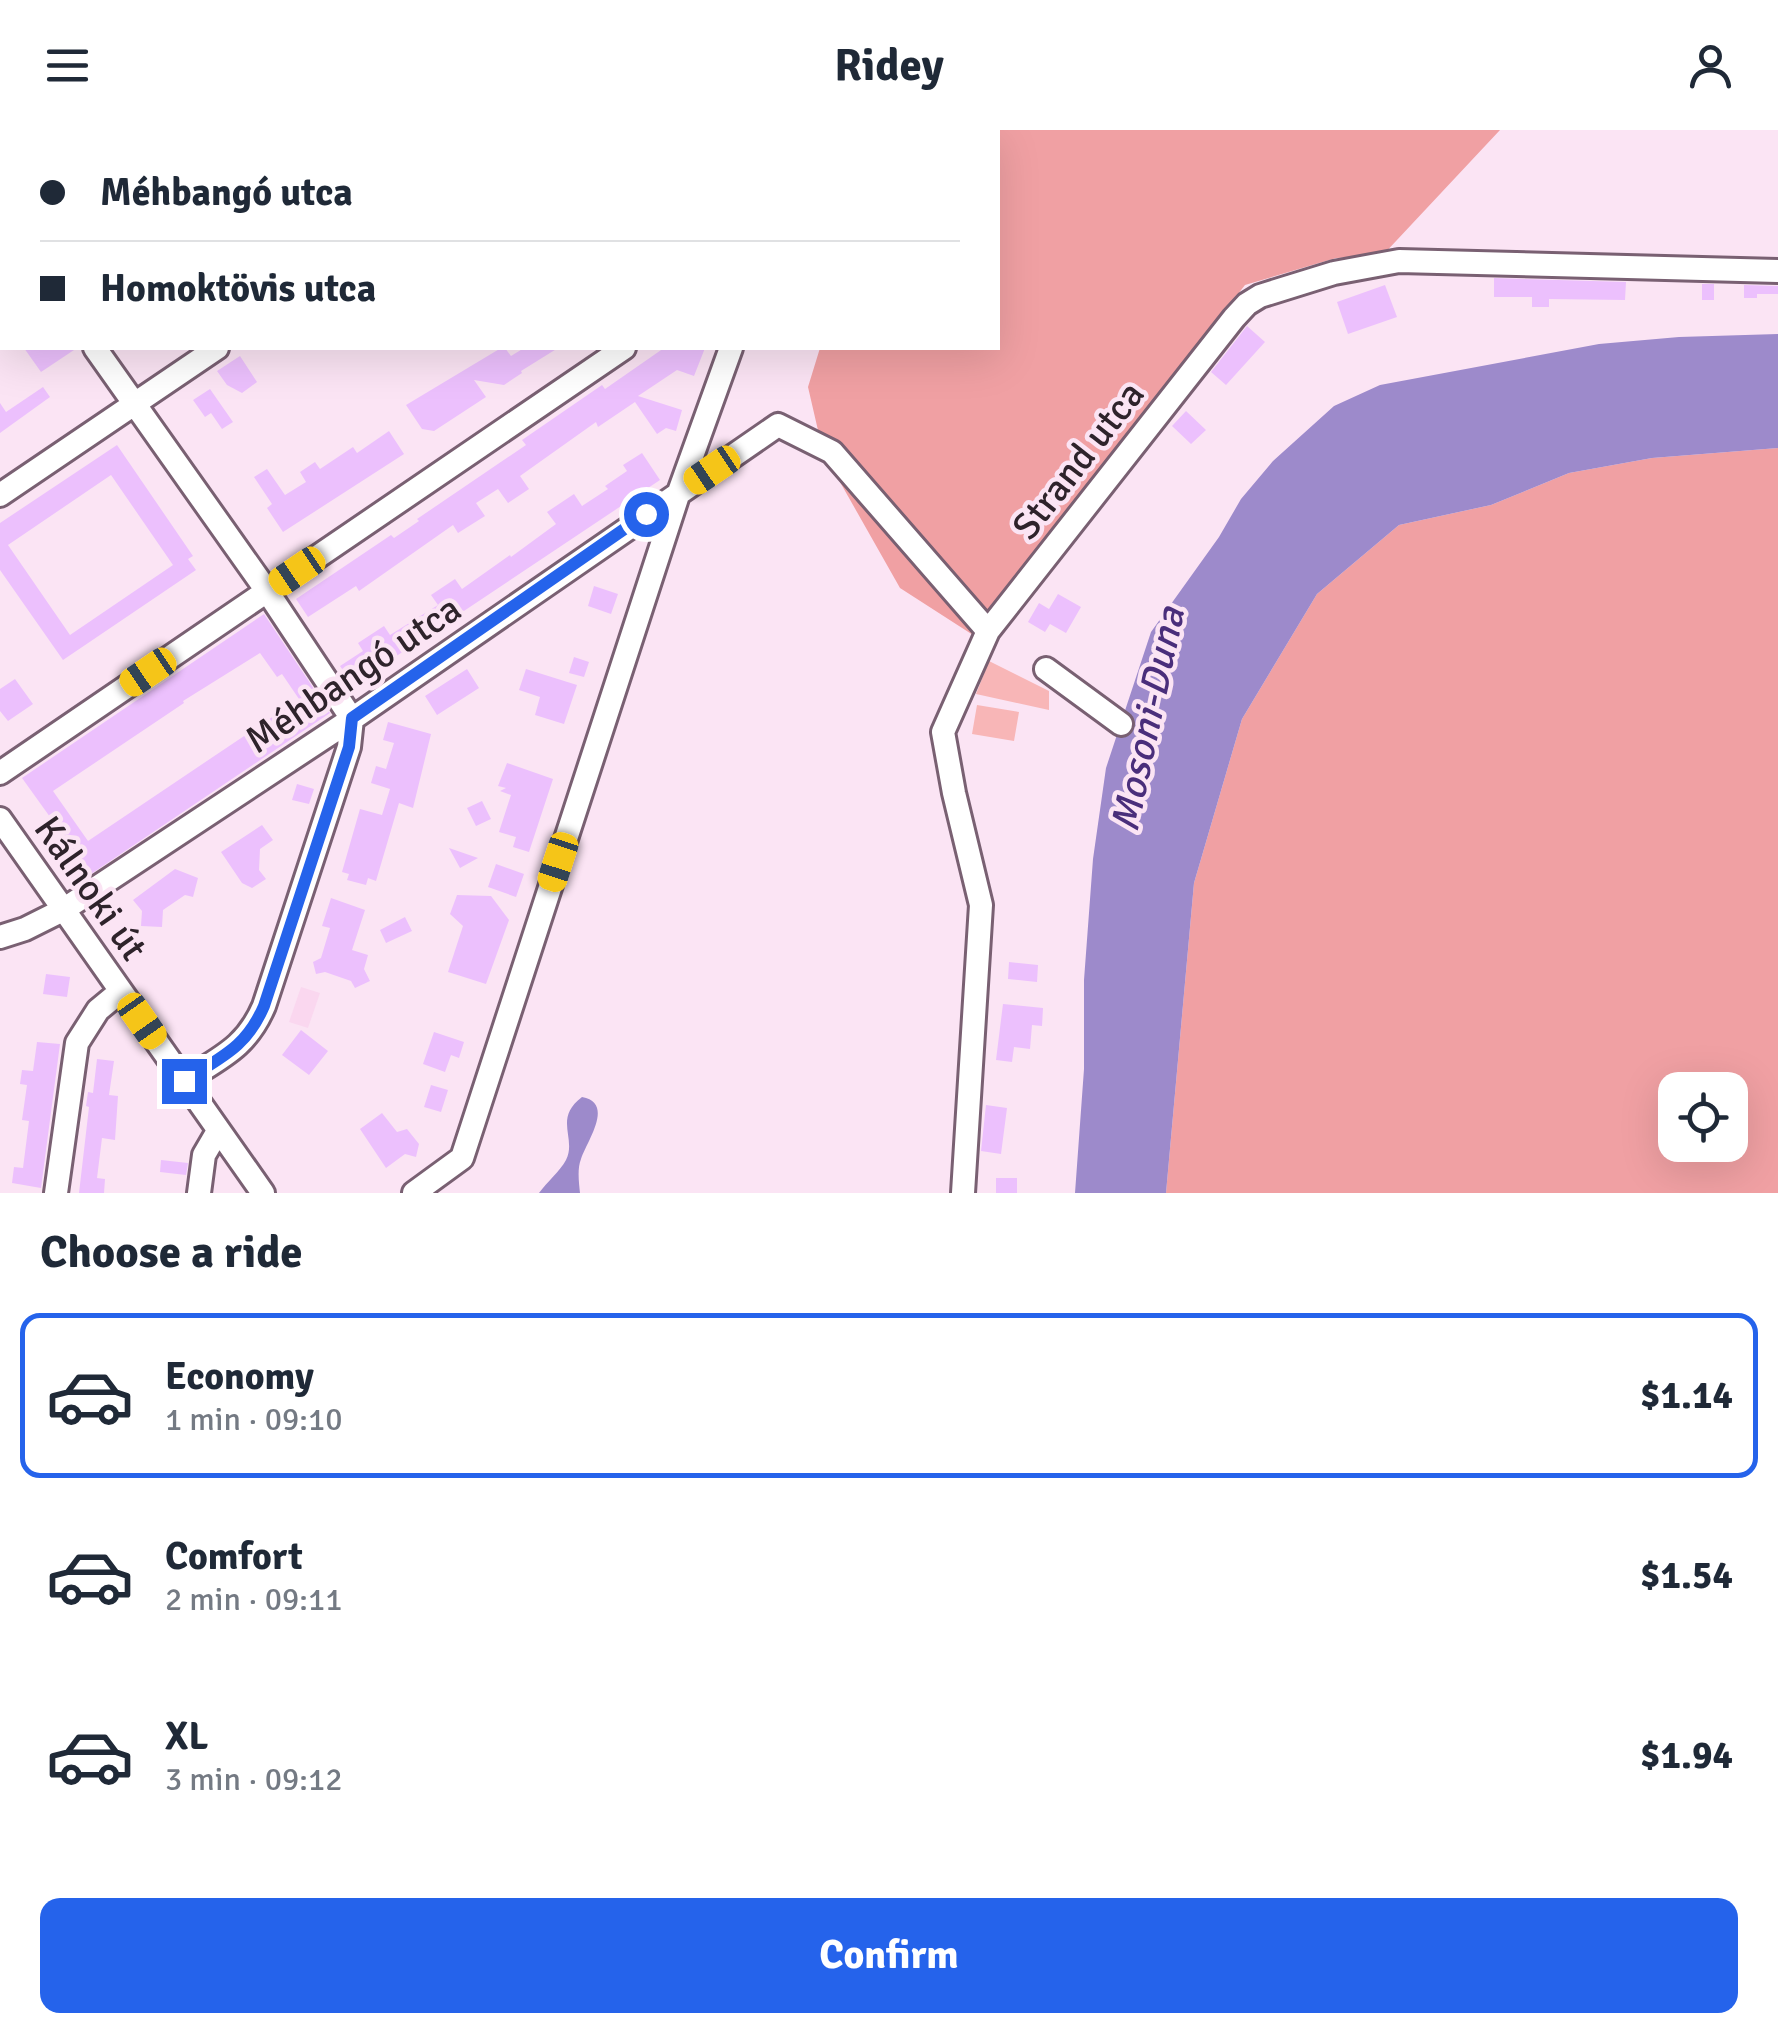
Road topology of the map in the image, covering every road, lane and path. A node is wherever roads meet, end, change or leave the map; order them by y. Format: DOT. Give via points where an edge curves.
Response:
graph roads {
  1 [pos="1778,271"];
  2 [pos="96,350"];
  3 [pos="214,350"];
  4 [pos="730,350"];
  5 [pos="592,356"];
  6 [pos="134,404"];
  7 [pos="679,492"];
  8 [pos="0,495"];
  9 [pos="267,591"];
  10 [pos="988,631"];
  11 [pos="1046,670"];
  12 [pos="352,718"];
  13 [pos="1121,724"];
  14 [pos="0,772"];
  15 [pos="0,819"];
  16 [pos="64,910"];
  17 [pos="0,937"];
  18 [pos="122,991"];
  19 [pos="184,1081"];
  20 [pos="218,1131"];
  21 [pos="56,1193"];
  22 [pos="199,1193"];
  23 [pos="262,1193"];
  24 [pos="414,1193"];
  25 [pos="962,1193"];
  1 -- 10 [label="street, Strand utca" via="1399,261 1260,296 1234,318"];
  2 -- 6 [label="street"];
  3 -- 6 [label="street"];
  4 -- 7 [label="street"];
  5 -- 9 [label="street"];
  6 -- 8 [label="street"];
  6 -- 9 [label="street"];
  7 -- 10 [label="street, Méhbangó utca" via="778,425 832,452"];
  7 -- 12 [label="street, Méhbangó utca"];
  7 -- 24 [label="street" via="462,1158"];
  9 -- 12 [label="street"];
  9 -- 14 [label="street"];
  10 -- 25 [label="street, Strand utca" via="944,732 981,904"];
  11 -- 13 [label="street"];
  12 -- 16 [label="street, Méhbangó utca"];
  12 -- 19 [label="street" via="349,747 254,1028"];
  15 -- 16 [label="street, Kálnoki út"];
  16 -- 17 [label="street, Méhbangó utca"];
  16 -- 18 [label="street, Kálnoki út"];
  18 -- 19 [label="street, Kálnoki út"];
  18 -- 21 [label="street" via="98,1010 76,1043"];
  19 -- 20 [label="street, Kálnoki út"];
  20 -- 22 [label="street" via="204,1155"];
  20 -- 23 [label="street, Kálnoki út"];
}
